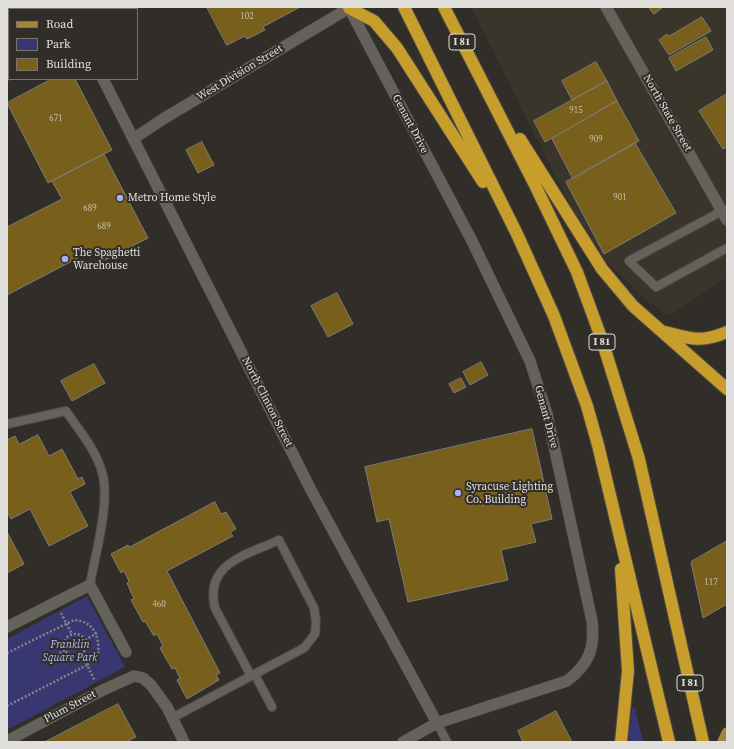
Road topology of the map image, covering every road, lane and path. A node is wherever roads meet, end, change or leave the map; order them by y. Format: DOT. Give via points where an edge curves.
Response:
graph roads {
  1 [pos="404,7"];
  2 [pos="444,7"];
  3 [pos="606,7"];
  4 [pos="349,8"];
  5 [pos="480,78"];
  6 [pos="104,80"];
  7 [pos="133,139"];
  8 [pos="725,213"];
  9 [pos="517,234"];
  10 [pos="727,248"];
  11 [pos="660,331"];
  12 [pos="727,332"];
  13 [pos="727,388"];
  14 [pos="7,424"];
  15 [pos="617,526"];
  16 [pos="90,584"];
  17 [pos="55,602"];
  18 [pos="66,622"];
  19 [pos="111,625"];
  20 [pos="7,627"];
  21 [pos="72,634"];
  22 [pos="96,634"];
  23 [pos="86,640"];
  24 [pos="65,650"];
  25 [pos="126,652"];
  26 [pos="7,653"];
  27 [pos="82,654"];
  28 [pos="56,655"];
  29 [pos="87,665"];
  30 [pos="253,675"];
  31 [pos="101,690"];
  32 [pos="7,706"];
  33 [pos="272,707"];
  34 [pos="172,718"];
  35 [pos="437,723"];
  36 [pos="727,733"];
  37 [pos="7,741"];
  38 [pos="184,742"];
  39 [pos="403,742"];
  40 [pos="447,742"];
  41 [pos="622,742"];
  42 [pos="669,742"];
  43 [pos="703,742"];
  44 [pos="723,742"];
  1 -- 9 [label="highway"];
  2 -- 5 [label="highway, I 81"];
  3 -- 8 [label="street, North State Street"];
  4 -- 7 [label="street, West Division Street"];
  4 -- 9 [label="highway" via="374,21 397,48"];
  4 -- 35 [label="street, Genant Drive" via="471,239 530,361 547,414 594,636 588,660 567,681"];
  5 -- 11 [label="highway" via="602,269 633,306"];
  5 -- 43 [label="highway, I 81" via="576,272 602,340 639,459"];
  6 -- 7 [label="street, North Clinton Street"];
  7 -- 35 [label="street, North Clinton Street" via="308,483"];
  8 -- 10 [label="lane" via="629,261 656,287"];
  9 -- 15 [label="highway" via="554,316 587,406"];
  11 -- 12 [label="highway" via="700,340 711,339"];
  11 -- 13 [label="highway"];
  14 -- 16 [label="lane" via="66,411 90,446 102,472 105,489"];
  15 -- 41 [label="highway" via="628,671"];
  15 -- 42 [label="highway"];
  16 -- 17 [label="street"];
  16 -- 19 [label="street"];
  17 -- 18 [label="path"];
  17 -- 20 [label="street"];
  18 -- 21 [label="path"];
  18 -- 22 [label="path" via="82,621 92,627"];
  18 -- 26 [label="path"];
  19 -- 22 [label="path"];
  19 -- 25 [label="street"];
  21 -- 23 [label="path" via="80,634"];
  21 -- 24 [label="path" via="68,635 64,642"];
  22 -- 23 [label="path"];
  22 -- 29 [label="path" via="98,655"];
  23 -- 27 [label="path" via="87,646"];
  24 -- 27 [label="path" via="74,656"];
  24 -- 28 [label="path"];
  27 -- 29 [label="path"];
  29 -- 31 [label="path"];
  29 -- 32 [label="path"];
  30 -- 30 [label="lane" via="215,608 213,587 217,576 228,564 279,540 314,608 315,634 304,648"];
  30 -- 33 [label="lane"];
  30 -- 34 [label="lane"];
  31 -- 34 [label="street, Plum Street" via="134,676 143,678 151,685"];
  31 -- 37 [label="street, Plum Street"];
  34 -- 38 [label="street"];
  35 -- 39 [label="street, Genant Drive"];
  35 -- 40 [label="lane"];
  36 -- 44 [label="main road"];
}
